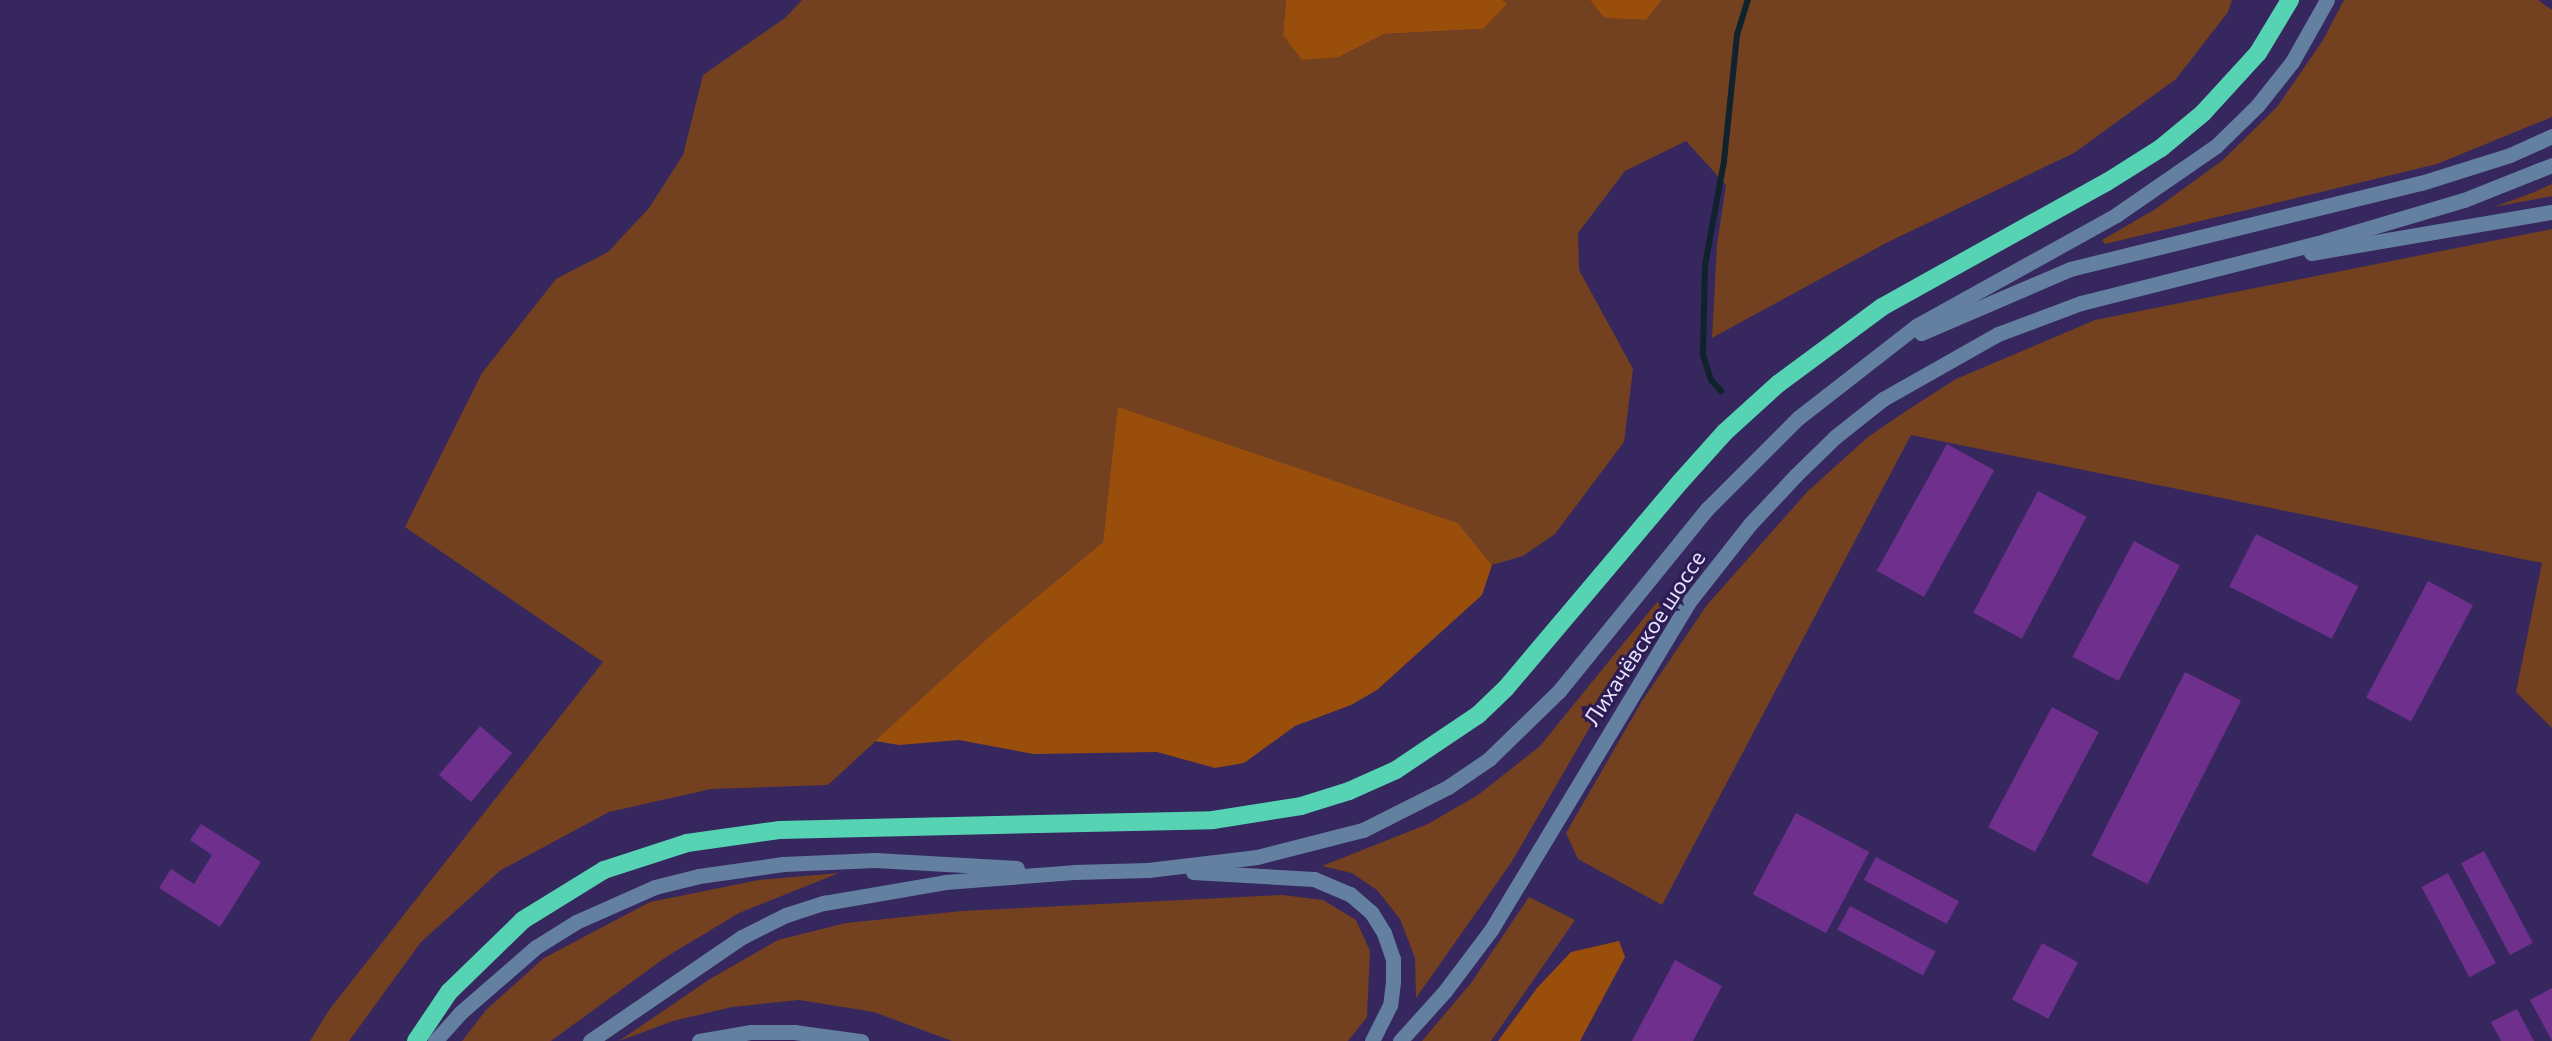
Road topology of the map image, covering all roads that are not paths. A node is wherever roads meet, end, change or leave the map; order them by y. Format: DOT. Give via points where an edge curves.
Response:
graph roads {
  1 [pos="2290,0"];
  2 [pos="2327,0"];
  3 [pos="2552,136"];
  4 [pos="2552,165"];
  5 [pos="2552,212"];
  6 [pos="2242,262"];
  7 [pos="1875,359"];
  8 [pos="1148,870"];
  9 [pos="1074,872"];
  10 [pos="416,1041"];
  11 [pos="435,1041"];
  12 [pos="590,1041"];
  13 [pos="699,1041"];
  14 [pos="861,1041"];
  15 [pos="1372,1041"];
  16 [pos="1400,1041"];
  1 -- 10 [label="highway" via="2258,53 2203,113 2161,148 1882,307 1778,384 1725,432 1681,480 1506,688 1478,715 1396,770 1301,806 1213,820 779,830 687,843 604,870 523,920 450,992"];
  2 -- 7 [label="main road" via="2292,62 2257,106 2216,146 2116,215 1916,326"];
  3 -- 7 [label="main road" via="2510,155 2421,183 2070,269 1968,311"];
  4 -- 6 [label="main road" via="2464,200"];
  5 -- 6 [label="main road" via="2377,244"];
  6 -- 16 [label="main road, Лихачёвское шоссе" via="2144,284 1998,334 1883,399 1835,437 1750,524 1691,599 1646,667 1491,930 1445,991"];
  7 -- 8 [label="main road" via="1842,382 1753,459 1707,509 1560,691 1489,759 1409,808 1352,833 1257,857"];
  8 -- 9 [label="main road"];
  8 -- 15 [label="main road" via="1302,877 1350,894 1371,912 1393,959 1390,1005"];
  9 -- 11 [label="main road" via="874,861 783,864 699,876 621,901 536,947 460,1012"];
  9 -- 12 [label="main road" via="869,893 786,915 695,966"];
  13 -- 14 [label="main road" via="751,1032 794,1032"];
}
